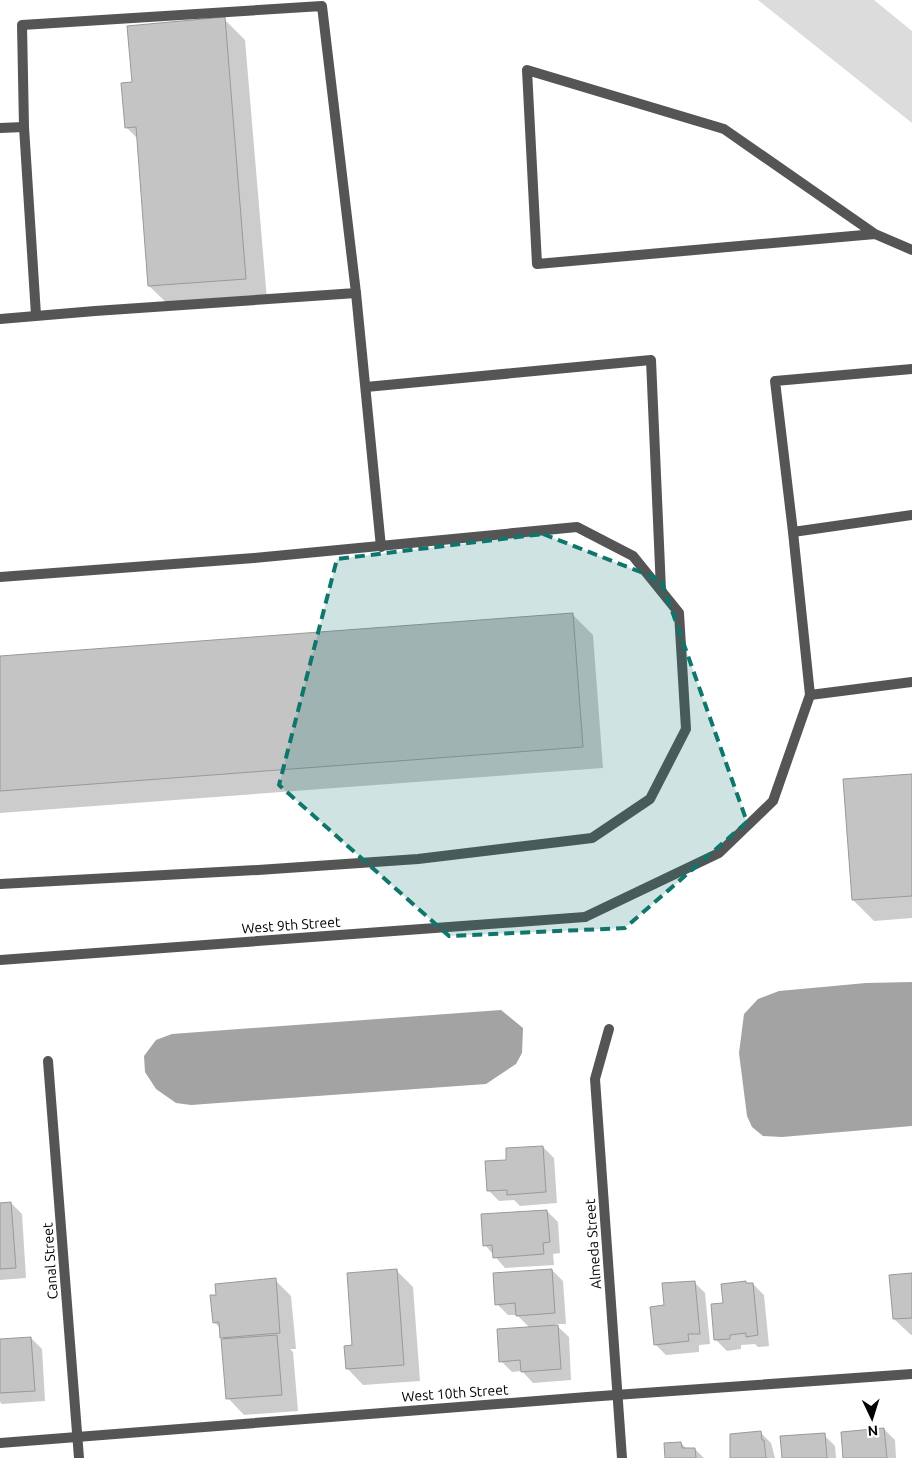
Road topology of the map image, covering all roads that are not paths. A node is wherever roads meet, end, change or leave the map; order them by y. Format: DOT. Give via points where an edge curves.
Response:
graph roads {
  1 [pos="24,126"];
  2 [pos="0,128"];
  3 [pos="875,234"];
  4 [pos="912,250"];
  5 [pos="356,294"];
  6 [pos="36,316"];
  7 [pos="0,320"];
  8 [pos="912,368"];
  9 [pos="366,388"];
  10 [pos="912,515"];
  11 [pos="794,532"];
  12 [pos="381,547"];
  13 [pos="0,577"];
  14 [pos="661,590"];
  15 [pos="912,682"];
  16 [pos="810,695"];
  17 [pos="0,884"];
  18 [pos="0,960"];
  19 [pos="609,1029"];
  20 [pos="48,1061"];
  21 [pos="912,1374"];
  22 [pos="618,1395"];
  23 [pos="77,1436"];
  24 [pos="0,1443"];
  25 [pos="79,1458"];
  26 [pos="622,1458"];
  1 -- 2 [label="street"];
  1 -- 5 [label="street" via="22,25 322,6"];
  1 -- 6 [label="street"];
  3 -- 3 [label="street" via="537,264 527,70 724,129"];
  3 -- 4 [label="street"];
  5 -- 6 [label="street"];
  5 -- 9 [label="street"];
  6 -- 7 [label="street"];
  8 -- 11 [label="street" via="775,381"];
  9 -- 12 [label="street"];
  9 -- 14 [label="street" via="651,360"];
  10 -- 11 [label="street"];
  11 -- 16 [label="street"];
  12 -- 13 [label="street"];
  12 -- 14 [label="street" via="577,527 633,556"];
  14 -- 17 [label="street" via="679,613 686,729 650,799 592,838 418,858"];
  15 -- 16 [label="street"];
  16 -- 18 [label="street, West 9th Street" via="773,801 719,853 585,917"];
  19 -- 22 [label="street, Almeda Street" via="595,1078"];
  20 -- 23 [label="street, Canal Street"];
  21 -- 22 [label="street, West 10th Street"];
  22 -- 23 [label="street, West 10th Street"];
  22 -- 26 [label="street, Almeda Street"];
  23 -- 24 [label="street, West 10th Street"];
  23 -- 25 [label="street, Canal Street"];
}
